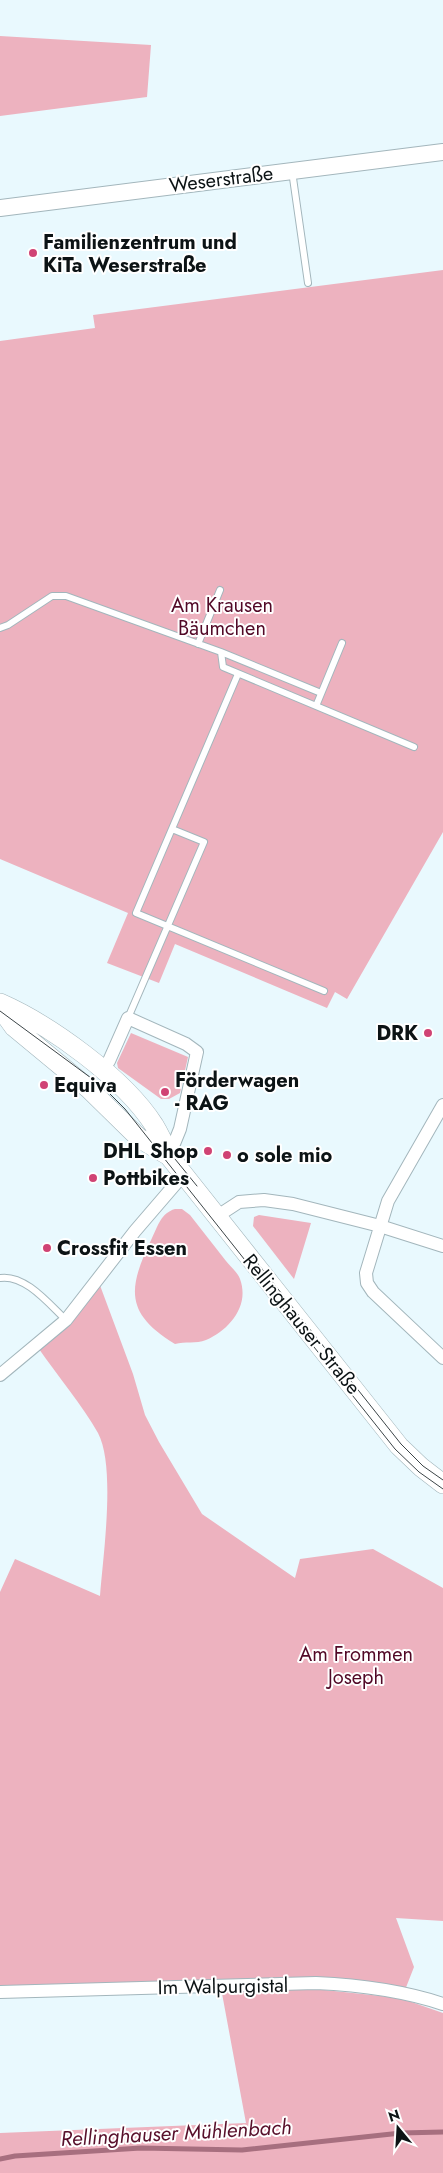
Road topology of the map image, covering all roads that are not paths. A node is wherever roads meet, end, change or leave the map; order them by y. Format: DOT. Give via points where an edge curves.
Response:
graph roads {
  1 [pos="443,152"];
  2 [pos="292,171"];
  3 [pos="0,208"];
  4 [pos="308,283"];
  5 [pos="220,590"];
  6 [pos="0,628"];
  7 [pos="342,643"];
  8 [pos="198,644"];
  9 [pos="221,652"];
  10 [pos="238,674"];
  11 [pos="321,693"];
  12 [pos="316,706"];
  13 [pos="414,747"];
  14 [pos="172,829"];
  15 [pos="167,925"];
  16 [pos="324,991"];
  17 [pos="0,1003"];
  18 [pos="0,1008"];
  19 [pos="128,1018"];
  20 [pos="102,1071"];
  21 [pos="443,1105"];
  22 [pos="169,1156"];
  23 [pos="184,1174"];
  24 [pos="216,1216"];
  25 [pos="380,1226"];
  26 [pos="443,1246"];
  27 [pos="0,1278"];
  28 [pos="66,1320"];
  29 [pos="443,1358"];
  30 [pos="0,1375"];
  31 [pos="443,1484"];
  32 [pos="0,1992"];
  33 [pos="443,2004"];
  1 -- 2 [label="street, Weserstraße"];
  2 -- 3 [label="street, Weserstraße"];
  2 -- 4 [label="lane"];
  5 -- 8 [label="lane"];
  6 -- 8 [label="lane" via="52,596 66,596"];
  7 -- 11 [label="lane"];
  8 -- 9 [label="lane"];
  9 -- 10 [label="lane" via="223,667"];
  9 -- 11 [label="lane"];
  10 -- 12 [label="lane"];
  10 -- 14 [label="lane"];
  11 -- 12 [label="lane"];
  12 -- 13 [label="lane"];
  14 -- 15 [label="lane" via="136,913"];
  14 -- 15 [label="lane" via="204,842"];
  15 -- 16 [label="lane"];
  15 -- 19 [label="lane"];
  17 -- 20 [label="main road, Rellinghauser Straße" via="25,1014 78,1050"];
  18 -- 22 [label="main road, Rellinghauser Straße" via="14,1027 89,1089 139,1138"];
  19 -- 20 [label="street"];
  19 -- 22 [label="street" via="197,1052 180,1129"];
  20 -- 22 [label="main road, Rellinghauser Straße" via="141,1108"];
  21 -- 25 [label="street" via="388,1201"];
  22 -- 23 [label="main road, Rellinghauser Straße"];
  23 -- 24 [label="main road, Rellinghauser Straße"];
  23 -- 28 [label="street" via="134,1231"];
  24 -- 25 [label="street" via="239,1202 264,1200"];
  24 -- 31 [label="main road, Rellinghauser Straße" via="399,1446"];
  25 -- 26 [label="street"];
  25 -- 29 [label="street" via="366,1273 367,1283"];
  27 -- 28 [label="lane" via="14,1279 26,1285"];
  28 -- 30 [label="street"];
  32 -- 33 [label="street, Im Walpurgistal" via="358,1985 399,1991"];
}
